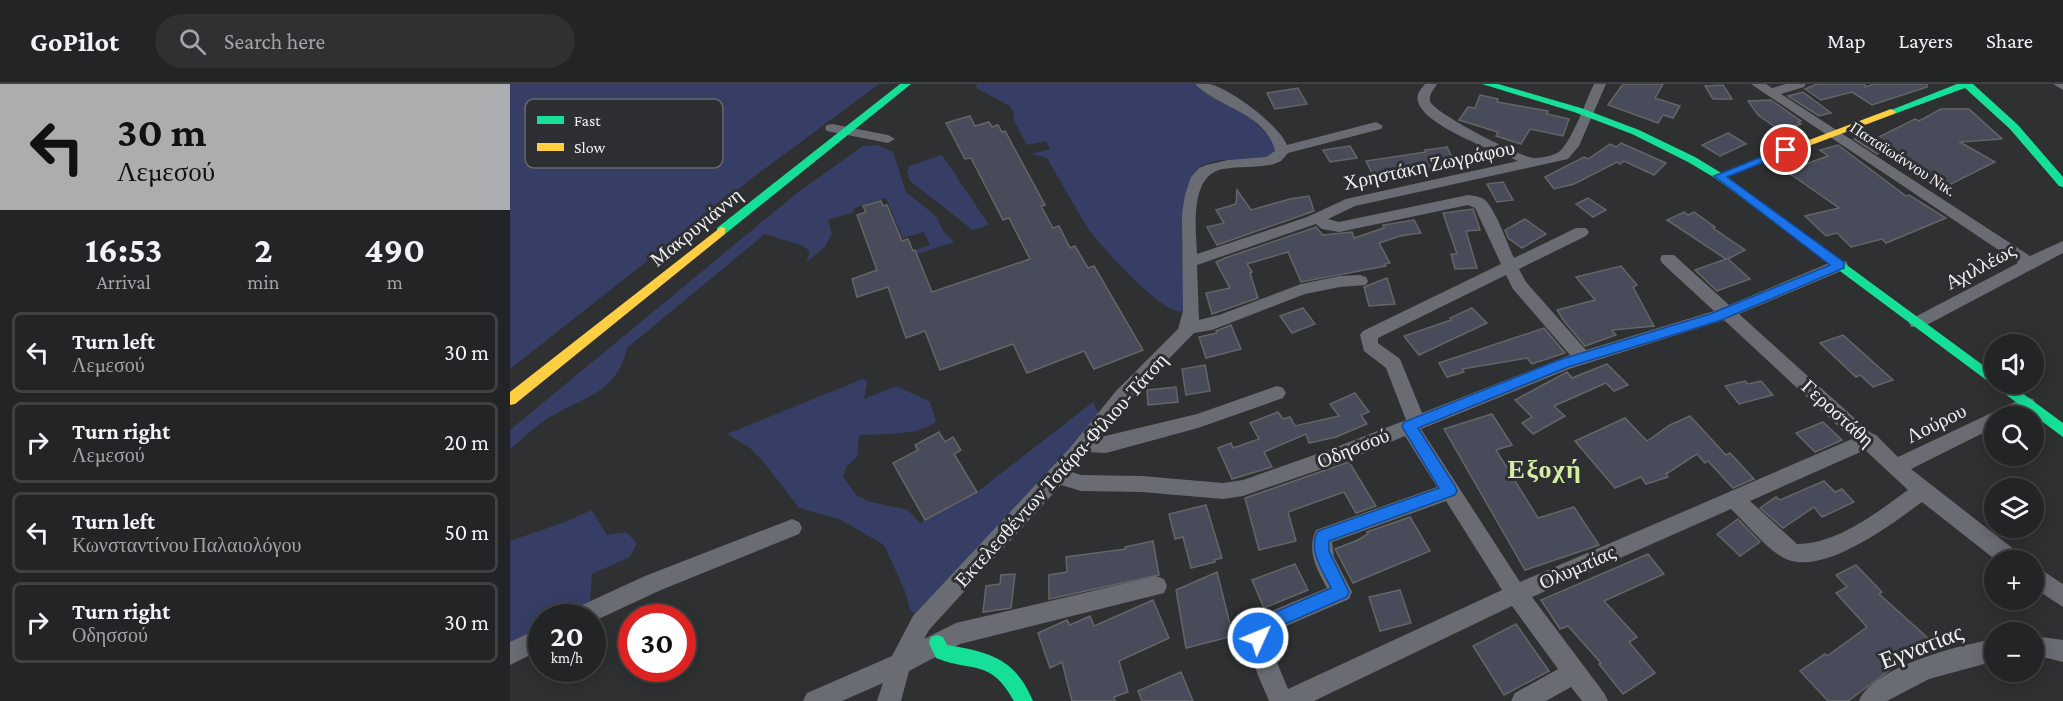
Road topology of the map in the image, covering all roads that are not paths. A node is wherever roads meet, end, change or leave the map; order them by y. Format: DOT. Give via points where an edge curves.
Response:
graph roads {
  1 [pos="888,84"];
  2 [pos="906,84"];
  3 [pos="1201,84"];
  4 [pos="1431,84"];
  5 [pos="1487,84"];
  6 [pos="1600,84"];
  7 [pos="1757,84"];
  8 [pos="1800,84"];
  9 [pos="1966,84"];
  10 [pos="1770,93"];
  11 [pos="1588,111"];
  12 [pos="845,125"];
  13 [pos="1376,126"];
  14 [pos="1830,133"];
  15 [pos="869,135"];
  16 [pos="1283,150"];
  17 [pos="818,154"];
  18 [pos="1531,164"];
  19 [pos="1719,176"];
  20 [pos="2063,184"];
  21 [pos="1338,207"];
  22 [pos="1400,215"];
  23 [pos="1318,218"];
  24 [pos="1581,232"];
  25 [pos="2063,246"];
  26 [pos="1668,260"];
  27 [pos="1190,262"];
  28 [pos="2029,263"];
  29 [pos="1840,265"];
  30 [pos="1509,266"];
  31 [pos="653,267"];
  32 [pos="1360,281"];
  33 [pos="1728,312"];
  34 [pos="1917,323"];
  35 [pos="1188,327"];
  36 [pos="1582,357"];
  37 [pos="1984,373"];
  38 [pos="1277,393"];
  39 [pos="2013,394"];
  40 [pos="510,400"];
  41 [pos="2026,404"];
  42 [pos="2022,406"];
  43 [pos="1413,424"];
  44 [pos="1984,424"];
  45 [pos="2063,431"];
  46 [pos="1869,440"];
  47 [pos="1085,444"];
  48 [pos="1897,467"];
  49 [pos="1058,476"];
  50 [pos="1449,491"];
  51 [pos="1922,491"];
  52 [pos="1733,498"];
  53 [pos="792,528"];
  54 [pos="1999,550"];
  55 [pos="2044,583"];
  56 [pos="1156,586"];
  57 [pos="1516,594"];
  58 [pos="2063,597"];
  59 [pos="606,605"];
  60 [pos="937,643"];
  61 [pos="528,644"];
  62 [pos="2044,648"];
  63 [pos="2062,650"];
  64 [pos="1984,652"];
  65 [pos="510,654"];
  66 [pos="900,664"];
  67 [pos="1574,672"];
  68 [pos="1009,675"];
  69 [pos="815,701"];
  70 [pos="889,701"];
  71 [pos="1007,701"];
  72 [pos="1024,701"];
  73 [pos="1281,701"];
  74 [pos="1289,701"];
  75 [pos="1523,701"];
  76 [pos="1596,701"];
  77 [pos="1871,701"];
  1 -- 12 [label="main road, Μακρυγιάννη"];
  2 -- 12 [label="main road, Μακρυγιάννη"];
  3 -- 16 [label="street" via="1257,118"];
  4 -- 18 [label="street" via="1424,103 1440,119"];
  5 -- 11 [label="main road"];
  6 -- 11 [label="street, Χρηστάκη Ζωγράφου"];
  7 -- 10 [label="street, Παπαϊωάννου Νικ."];
  8 -- 10 [label="street"];
  9 -- 14 [label="main road"];
  9 -- 20 [label="main road" via="2014,127"];
  10 -- 14 [label="street, Παπαϊωάννου Νικ."];
  11 -- 18 [label="street, Χρηστάκη Ζωγράφου" via="1568,153"];
  11 -- 19 [label="main road" via="1662,142"];
  12 -- 15 [label="street"];
  12 -- 15 [label="street" via="891,137"];
  12 -- 17 [label="main road, Μακρυγιάννη"];
  12 -- 31 [label="main road, Μακρυγιάννη"];
  13 -- 16 [label="street"];
  14 -- 19 [label="main road"];
  14 -- 28 [label="street, Παπαϊωάννου Νικ."];
  15 -- 17 [label="main road"];
  16 -- 27 [label="street" via="1269,161 1217,166 1201,172 1190,204"];
  17 -- 40 [label="main road, Μακρυγιάννη"];
  18 -- 21 [label="street, Χρηστάκη Ζωγράφου"];
  19 -- 29 [label="main road"];
  21 -- 22 [label="street" via="1347,212"];
  21 -- 23 [label="street, Χρηστάκη Ζωγράφου"];
  22 -- 23 [label="street" via="1335,227"];
  22 -- 30 [label="street" via="1476,201"];
  23 -- 27 [label="street, Χρηστάκη Ζωγράφου"];
  24 -- 30 [label="street"];
  25 -- 28 [label="street, Αχιλλέως"];
  26 -- 33 [label="street, Γεροστάθη"];
  27 -- 35 [label="street"];
  28 -- 34 [label="street, Αχιλλέως"];
  29 -- 33 [label="street, Οδησσού"];
  29 -- 34 [label="main road"];
  30 -- 36 [label="street" via="1529,299"];
  30 -- 43 [label="street" via="1369,334 1370,346 1394,364"];
  32 -- 35 [label="street" via="1312,287 1206,326"];
  33 -- 36 [label="street, Οδησσού"];
  33 -- 46 [label="street, Γεροστάθη"];
  34 -- 37 [label="main road"];
  35 -- 47 [label="street, Εκτελεσθέντων Τσιάρα-Φίλιου-Τάτση" via="1122,396"];
  36 -- 43 [label="street, Οδησσού"];
  38 -- 47 [label="street" via="1198,421 1106,445"];
  39 -- 41 [label="main road"];
  41 -- 42 [label="street"];
  41 -- 45 [label="main road"];
  43 -- 49 [label="street, Οδησσού" via="1292,473 1233,490 1081,483"];
  43 -- 50 [label="street"];
  44 -- 48 [label="street, Λούρου"];
  46 -- 48 [label="street, Γεροστάθη"];
  46 -- 52 [label="street, Ολυμπίας"];
  47 -- 49 [label="street, Εκτελεσθέντων Τσιάρα-Φίλιου-Τάτση"];
  48 -- 51 [label="street, Γεροστάθη"];
  49 -- 66 [label="street, Εκτελεσθέντων Τσιάρα-Φίλιου-Τάτση" via="929,613"];
  50 -- 57 [label="street"];
  50 -- 73 [label="street" via="1323,536 1321,552 1341,592 1263,626 1258,638"];
  51 -- 52 [label="street" via="1841,544 1802,554 1785,547"];
  51 -- 54 [label="street, Γεροστάθη"];
  52 -- 57 [label="street, Ολυμπίας"];
  53 -- 59 [label="street"];
  55 -- 58 [label="street"];
  56 -- 60 [label="street" via="972,630"];
  57 -- 67 [label="street"];
  57 -- 74 [label="street, Ολυμπίας"];
  60 -- 66 [label="street"];
  60 -- 68 [label="main road" via="942,652 992,661"];
  61 -- 65 [label="street"];
  62 -- 63 [label="street"];
  64 -- 77 [label="street, Εγνατίας" via="1912,675 1877,693"];
  66 -- 69 [label="street"];
  66 -- 70 [label="street, Εκτελεσθέντων Τσιάρα-Φίλιου-Τάτση"];
  67 -- 75 [label="street"];
  67 -- 76 [label="street"];
  68 -- 71 [label="main road"];
  68 -- 72 [label="main road"];
}
